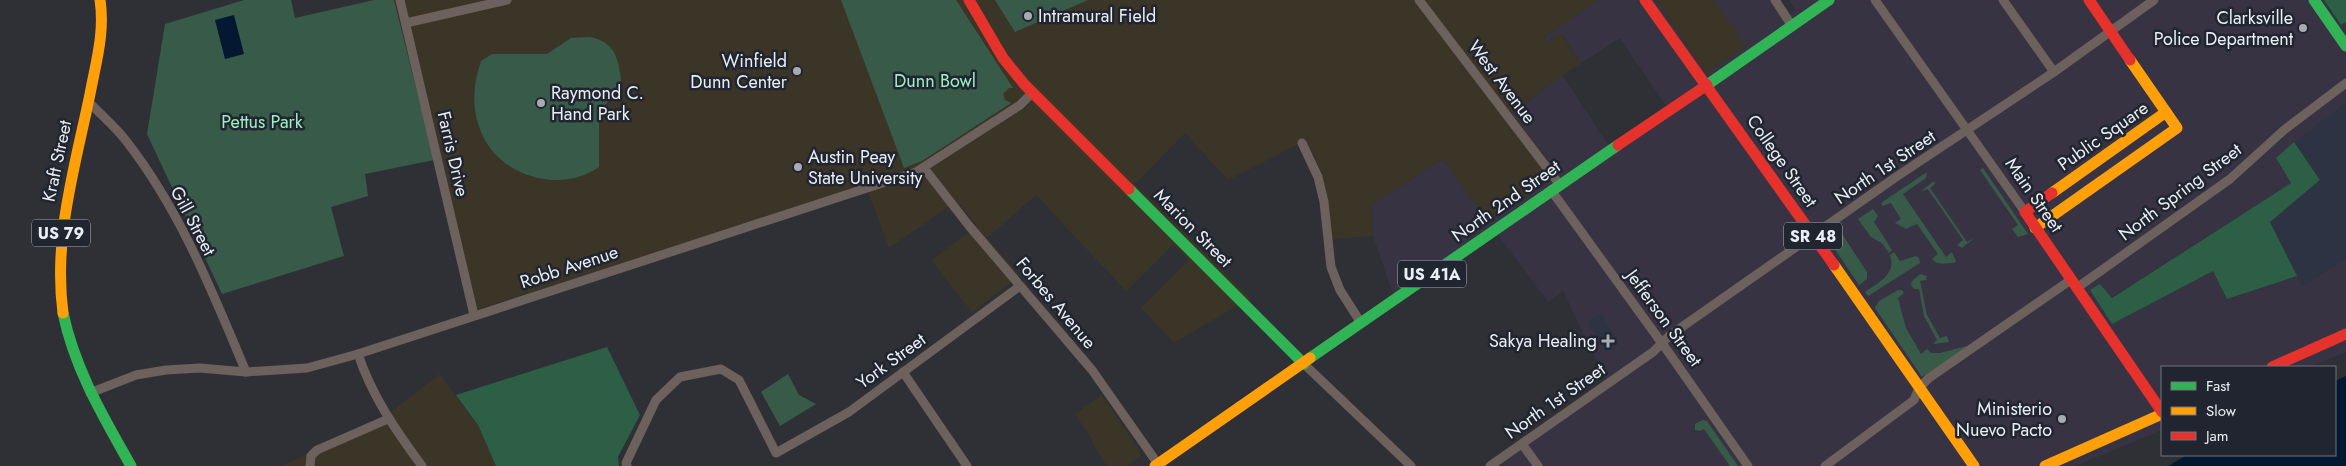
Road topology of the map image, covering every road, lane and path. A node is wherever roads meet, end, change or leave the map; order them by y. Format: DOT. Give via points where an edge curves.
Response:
graph roads {
  1 [pos="100,0"];
  2 [pos="400,0"];
  3 [pos="507,0"];
  4 [pos="969,0"];
  5 [pos="1419,0"];
  6 [pos="1645,0"];
  7 [pos="1775,0"];
  8 [pos="1829,0"];
  9 [pos="1875,0"];
  10 [pos="2003,0"];
  11 [pos="2089,0"];
  12 [pos="2154,0"];
  13 [pos="2314,0"];
  14 [pos="406,23"];
  15 [pos="1792,26"];
  16 [pos="2110,32"];
  17 [pos="2346,46"];
  18 [pos="2054,72"];
  19 [pos="2346,83"];
  20 [pos="1707,85"];
  21 [pos="1033,92"];
  22 [pos="88,100"];
  23 [pos="2166,112"];
  24 [pos="1968,131"];
  25 [pos="1302,143"];
  26 [pos="924,168"];
  27 [pos="1555,188"];
  28 [pos="2025,212"];
  29 [pos="2035,228"];
  30 [pos="1813,236"];
  31 [pos="2075,283"];
  32 [pos="1020,286"];
  33 [pos="474,315"];
  34 [pos="1361,324"];
  35 [pos="2346,334"];
  36 [pos="1662,343"];
  37 [pos="358,354"];
  38 [pos="1304,364"];
  39 [pos="2274,366"];
  40 [pos="246,372"];
  41 [pos="903,372"];
  42 [pos="1919,388"];
  43 [pos="90,393"];
  44 [pos="2161,412"];
  45 [pos="2161,413"];
  46 [pos="388,419"];
  47 [pos="1522,444"];
  48 [pos="1157,465"];
  49 [pos="131,466"];
  50 [pos="310,466"];
  51 [pos="422,466"];
  52 [pos="627,466"];
  53 [pos="967,466"];
  54 [pos="1411,466"];
  55 [pos="1490,466"];
  56 [pos="1538,466"];
  57 [pos="1748,466"];
  58 [pos="1825,466"];
  59 [pos="1974,466"];
  60 [pos="2045,466"];
  1 -- 22 [label="main road, Kraft Street / US 79" via="102,30"];
  2 -- 14 [label="street, Farris Drive"];
  3 -- 14 [label="street"];
  4 -- 21 [label="main road, Marion Street" via="1003,58"];
  5 -- 27 [label="street, West Avenue"];
  6 -- 20 [label="main road, College Street"];
  7 -- 15 [label="street"];
  8 -- 15 [label="main road, North 2nd Street"];
  9 -- 24 [label="street, Main Street"];
  10 -- 18 [label="street"];
  11 -- 16 [label="main road"];
  12 -- 16 [label="street, North 1st Street"];
  13 -- 17 [label="main road"];
  14 -- 33 [label="street, Farris Drive"];
  15 -- 20 [label="main road, North 2nd Street"];
  16 -- 18 [label="street, North 1st Street"];
  16 -- 23 [label="main road"];
  18 -- 24 [label="street, North 1st Street"];
  19 -- 31 [label="street, North Spring Street" via="2284,130 2230,179"];
  20 -- 27 [label="main road, North 2nd Street / US 41A"];
  20 -- 30 [label="main road, College Street / SR 48"];
  21 -- 26 [label="street, Robb Avenue" via="1020,105"];
  21 -- 38 [label="main road, Marion Street"];
  22 -- 40 [label="street, Gill Street" via="127,141 168,204 210,287"];
  22 -- 43 [label="main road, Kraft Street / US 79" via="65,208 58,263 60,298 68,338"];
  23 -- 28 [label="main road, Public Square"];
  23 -- 29 [label="main road, Public Square" via="2177,128"];
  24 -- 28 [label="street, Main Street"];
  24 -- 30 [label="street, North 1st Street"];
  25 -- 34 [label="street" via="1318,177 1324,202 1331,268"];
  26 -- 32 [label="street, Forbes Avenue"];
  26 -- 33 [label="street, Robb Avenue"];
  27 -- 34 [label="main road, North 2nd Street / US 41A"];
  27 -- 36 [label="street, Jefferson Street"];
  28 -- 29 [label="main road, Main Street"];
  29 -- 31 [label="main road, Main Street"];
  30 -- 36 [label="street, North 1st Street"];
  30 -- 42 [label="main road, College Street / SR 48"];
  31 -- 42 [label="street, North Spring Street" via="1979,343"];
  31 -- 44 [label="main road, Main Street"];
  32 -- 41 [label="street, York Street"];
  32 -- 48 [label="street, Forbes Avenue" via="1092,370"];
  33 -- 37 [label="street, Robb Avenue"];
  34 -- 38 [label="main road, North 2nd Street / US 41A"];
  35 -- 39 [label="main road"];
  36 -- 47 [label="street, North 1st Street"];
  36 -- 57 [label="street, Jefferson Street"];
  37 -- 40 [label="street, Robb Avenue" via="308,368"];
  37 -- 46 [label="street"];
  38 -- 48 [label="main road, North 2nd Street / US 41A"];
  38 -- 54 [label="street, Marion Street"];
  40 -- 43 [label="street, Robb Avenue" via="200,368 166,370 136,375"];
  41 -- 52 [label="street, York Street" via="849,412 776,453 739,380 721,369 680,377 656,400"];
  41 -- 53 [label="street"];
  42 -- 58 [label="street, North Spring Street" via="1914,400"];
  42 -- 59 [label="main road, College Street / SR 48"];
  43 -- 49 [label="main road, Kraft Street / US 79"];
  45 -- 60 [label="main road"];
  46 -- 50 [label="street" via="317,450 311,456"];
  46 -- 51 [label="street"];
  47 -- 55 [label="street, North 1st Street"];
  47 -- 56 [label="street"];
}
